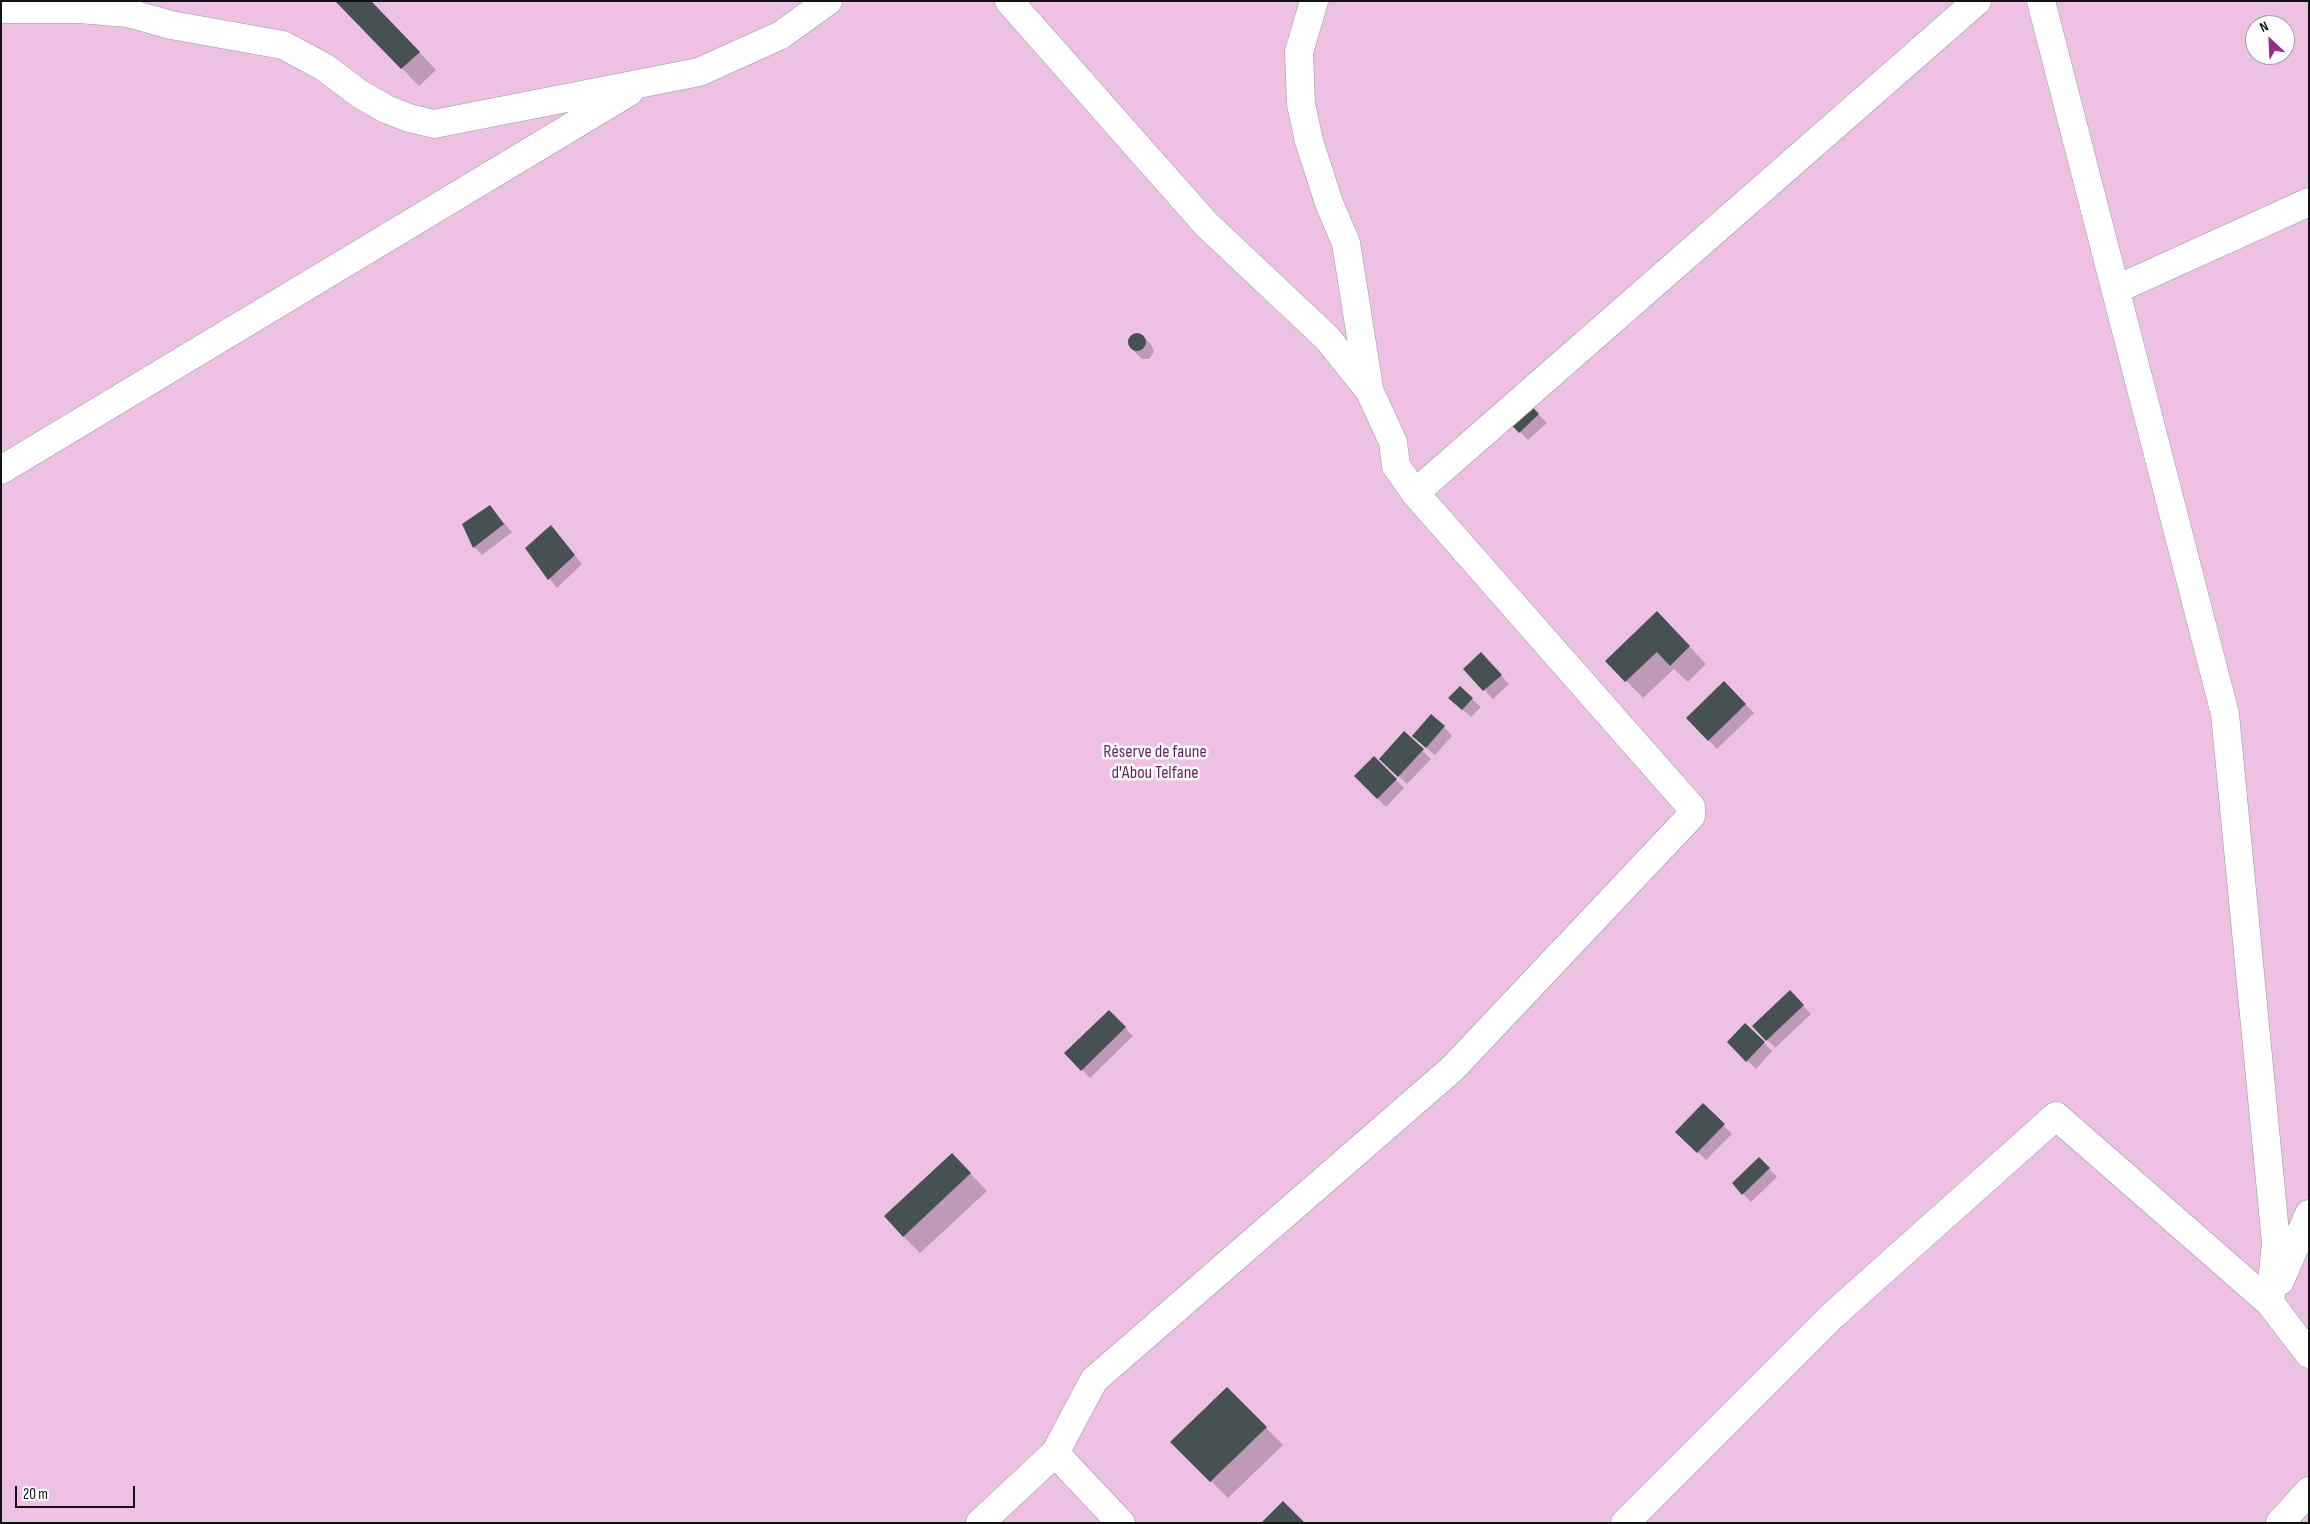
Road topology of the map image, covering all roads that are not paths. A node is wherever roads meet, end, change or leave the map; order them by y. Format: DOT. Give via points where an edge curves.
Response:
graph roads {
  1 [pos="828,1"];
  2 [pos="1009,1"];
  3 [pos="1314,1"];
  4 [pos="1977,1"];
  5 [pos="2041,1"];
  6 [pos="1,9"];
  7 [pos="646,82"];
  8 [pos="2309,202"];
  9 [pos="2117,289"];
  10 [pos="1369,390"];
  11 [pos="1,470"];
  12 [pos="1414,493"];
  13 [pos="2309,1214"];
  14 [pos="2270,1303"];
  15 [pos="2309,1354"];
  16 [pos="1055,1453"];
  17 [pos="2309,1491"];
  18 [pos="980,1523"];
  19 [pos="1121,1523"];
  20 [pos="1625,1523"];
  21 [pos="2280,1523"];
  1 -- 7 [label="street" via="781,35 699,72"];
  2 -- 10 [label="street" via="1206,224 1327,338"];
  3 -- 10 [label="street" via="1299,52 1300,104 1329,203 1346,243"];
  4 -- 12 [label="street"];
  5 -- 9 [label="street"];
  6 -- 7 [label="street" via="128,13 170,25 283,46 324,67 386,109 434,124"];
  7 -- 11 [label="street"];
  8 -- 9 [label="street"];
  9 -- 14 [label="street" via="2225,714 2276,1243"];
  10 -- 12 [label="street" via="1393,442 1396,466"];
  12 -- 16 [label="street" via="1683,795 1691,807 1691,816 1452,1068 1094,1380"];
  13 -- 14 [label="street"];
  14 -- 15 [label="street"];
  14 -- 20 [label="street" via="2056,1116 1832,1316"];
  16 -- 18 [label="street"];
  16 -- 19 [label="street"];
  17 -- 21 [label="street"];
}
